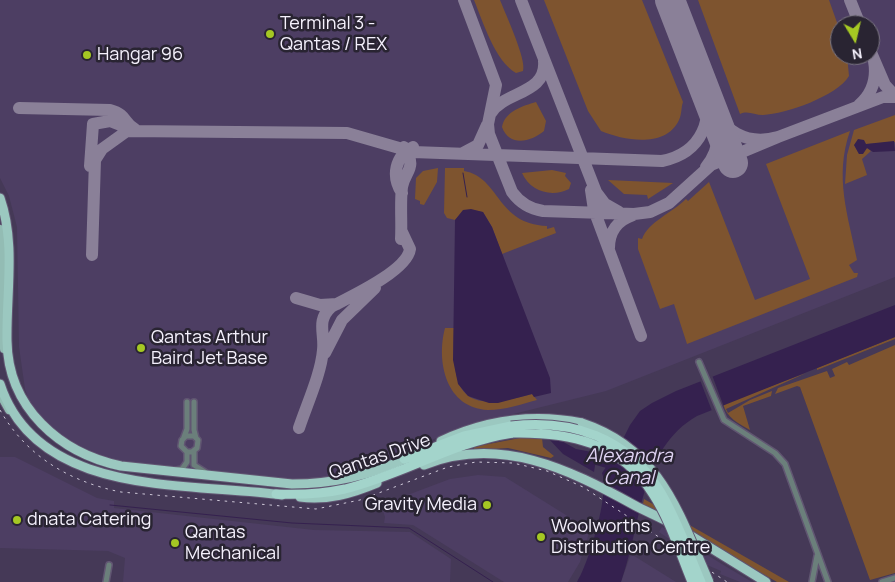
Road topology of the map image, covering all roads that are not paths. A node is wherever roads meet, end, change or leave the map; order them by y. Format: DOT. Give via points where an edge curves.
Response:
graph roads {
  1 [pos="0,198"];
  2 [pos="0,229"];
  3 [pos="699,362"];
  4 [pos="0,384"];
  5 [pos="19,393"];
  6 [pos="0,394"];
  7 [pos="15,418"];
  8 [pos="512,426"];
  9 [pos="184,437"];
  10 [pos="196,438"];
  11 [pos="194,451"];
  12 [pos="187,452"];
  13 [pos="166,470"];
  14 [pos="218,476"];
  15 [pos="276,494"];
  16 [pos="818,553"];
  17 [pos="109,564"];
  18 [pos="895,578"];
  19 [pos="106,582"];
  20 [pos="692,582"];
  21 [pos="701,582"];
  22 [pos="709,582"];
  23 [pos="766,582"];
  24 [pos="812,582"];
  25 [pos="828,582"];
  26 [pos="882,582"];
  1 -- 5 [label="highway, Qantas Drive" via="9,243 7,342"];
  2 -- 5 [label="main road" via="5,361"];
  3 -- 16 [label="street" via="718,409 728,424 776,454 785,464"];
  4 -- 7 [label="highway"];
  5 -- 13 [label="highway, Qantas Drive" via="40,424 67,446 102,462"];
  6 -- 7 [label="main road, Qantas Drive"];
  7 -- 15 [label="highway, Qantas Drive" via="49,448 97,472 160,484"];
  8 -- 14 [label="highway, Qantas Drive" via="464,436 349,479 292,484"];
  8 -- 15 [label="highway, Qantas Drive" via="347,488 311,494"];
  8 -- 20 [label="highway, Qantas Drive, bridge" via="569,435 597,445 623,462 653,493"];
  8 -- 21 [label="highway, Qantas Drive, bridge" via="547,424 581,429 600,436 623,452 660,490"];
  8 -- 22 [label="highway, bridge" via="542,417 582,423 605,432 635,453 665,487"];
  9 -- 10 [label="street"];
  9 -- 10 [label="street" via="187,404 194,404"];
  9 -- 12 [label="street" via="181,446"];
  10 -- 11 [label="street" via="198,444"];
  11 -- 12 [label="street"];
  11 -- 14 [label="street" via="196,468"];
  12 -- 13 [label="street" via="186,466"];
  13 -- 14 [label="highway, Qantas Drive"];
  15 -- 23 [label="highway" via="322,498 341,495 446,457 497,453 540,461 595,483"];
  16 -- 24 [label="street"];
  16 -- 25 [label="street"];
  17 -- 19 [label="street"];
  18 -- 26 [label="street"];
}
